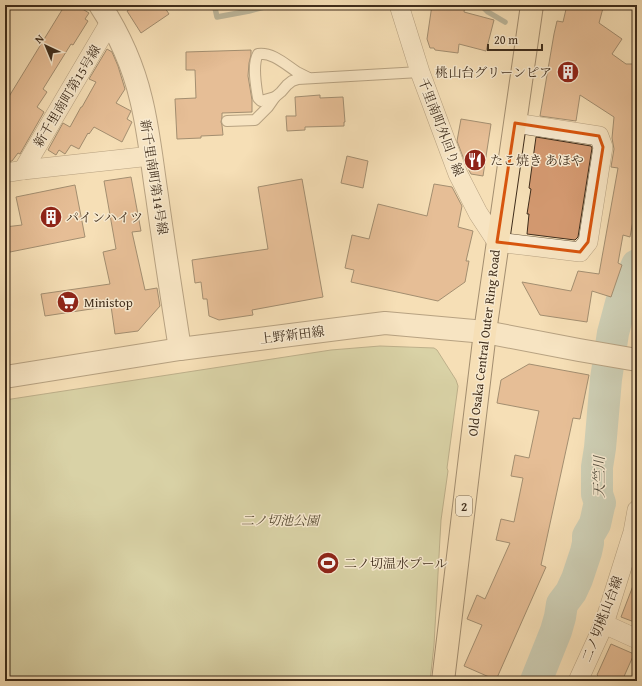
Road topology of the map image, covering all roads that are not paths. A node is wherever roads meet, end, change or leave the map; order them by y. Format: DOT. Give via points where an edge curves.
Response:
graph roads {
  1 [pos="400,5"];
  2 [pos="532,5"];
  3 [pos="107,11"];
  4 [pos="420,72"];
  5 [pos="309,78"];
  6 [pos="275,97"];
  7 [pos="227,121"];
  8 [pos="515,123"];
  9 [pos="151,156"];
  10 [pos="14,171"];
  11 [pos="497,242"];
  12 [pos="485,332"];
  13 [pos="180,349"];
  14 [pos="636,359"];
  15 [pos="5,377"];
  16 [pos="637,510"];
  17 [pos="635,533"];
  18 [pos="604,624"];
  19 [pos="637,639"];
  20 [pos="443,681"];
  21 [pos="578,681"];
  1 -- 4 [label="street, 千里南町外回り線"];
  2 -- 8 [label="main road, Old Osaka Central Outer Ring Road / 2"];
  3 -- 9 [label="street, 新千里南町第14号線" via="136,80"];
  3 -- 10 [label="street, 新千里南町第15号線"];
  4 -- 5 [label="lane"];
  4 -- 11 [label="street, 千里南町外回り線" via="458,174 478,213"];
  5 -- 6 [label="lane" via="292,81"];
  5 -- 6 [label="lane" via="274,57 258,54 255,64 258,98 261,102"];
  6 -- 7 [label="lane" via="255,120"];
  8 -- 11 [label="main road, Old Osaka Central Outer Ring Road / 2"];
  8 -- 11 [label="street" via="599,136 602,147 588,242 580,252"];
  9 -- 10 [label="street"];
  9 -- 13 [label="street, 新千里南町第14号線"];
  11 -- 12 [label="main road, Old Osaka Central Outer Ring Road / 2"];
  12 -- 13 [label="street, 上野新田線" via="385,323"];
  12 -- 14 [label="street, 上野新田線"];
  12 -- 20 [label="main road, Old Osaka Central Outer Ring Road / 2"];
  13 -- 15 [label="street, 上野新田線"];
  16 -- 17 [label="street, 二ノ切桃山台線"];
  17 -- 18 [label="street, 二ノ切桃山台線"];
  18 -- 19 [label="street"];
  18 -- 21 [label="street, 二ノ切桃山台線"];
}
